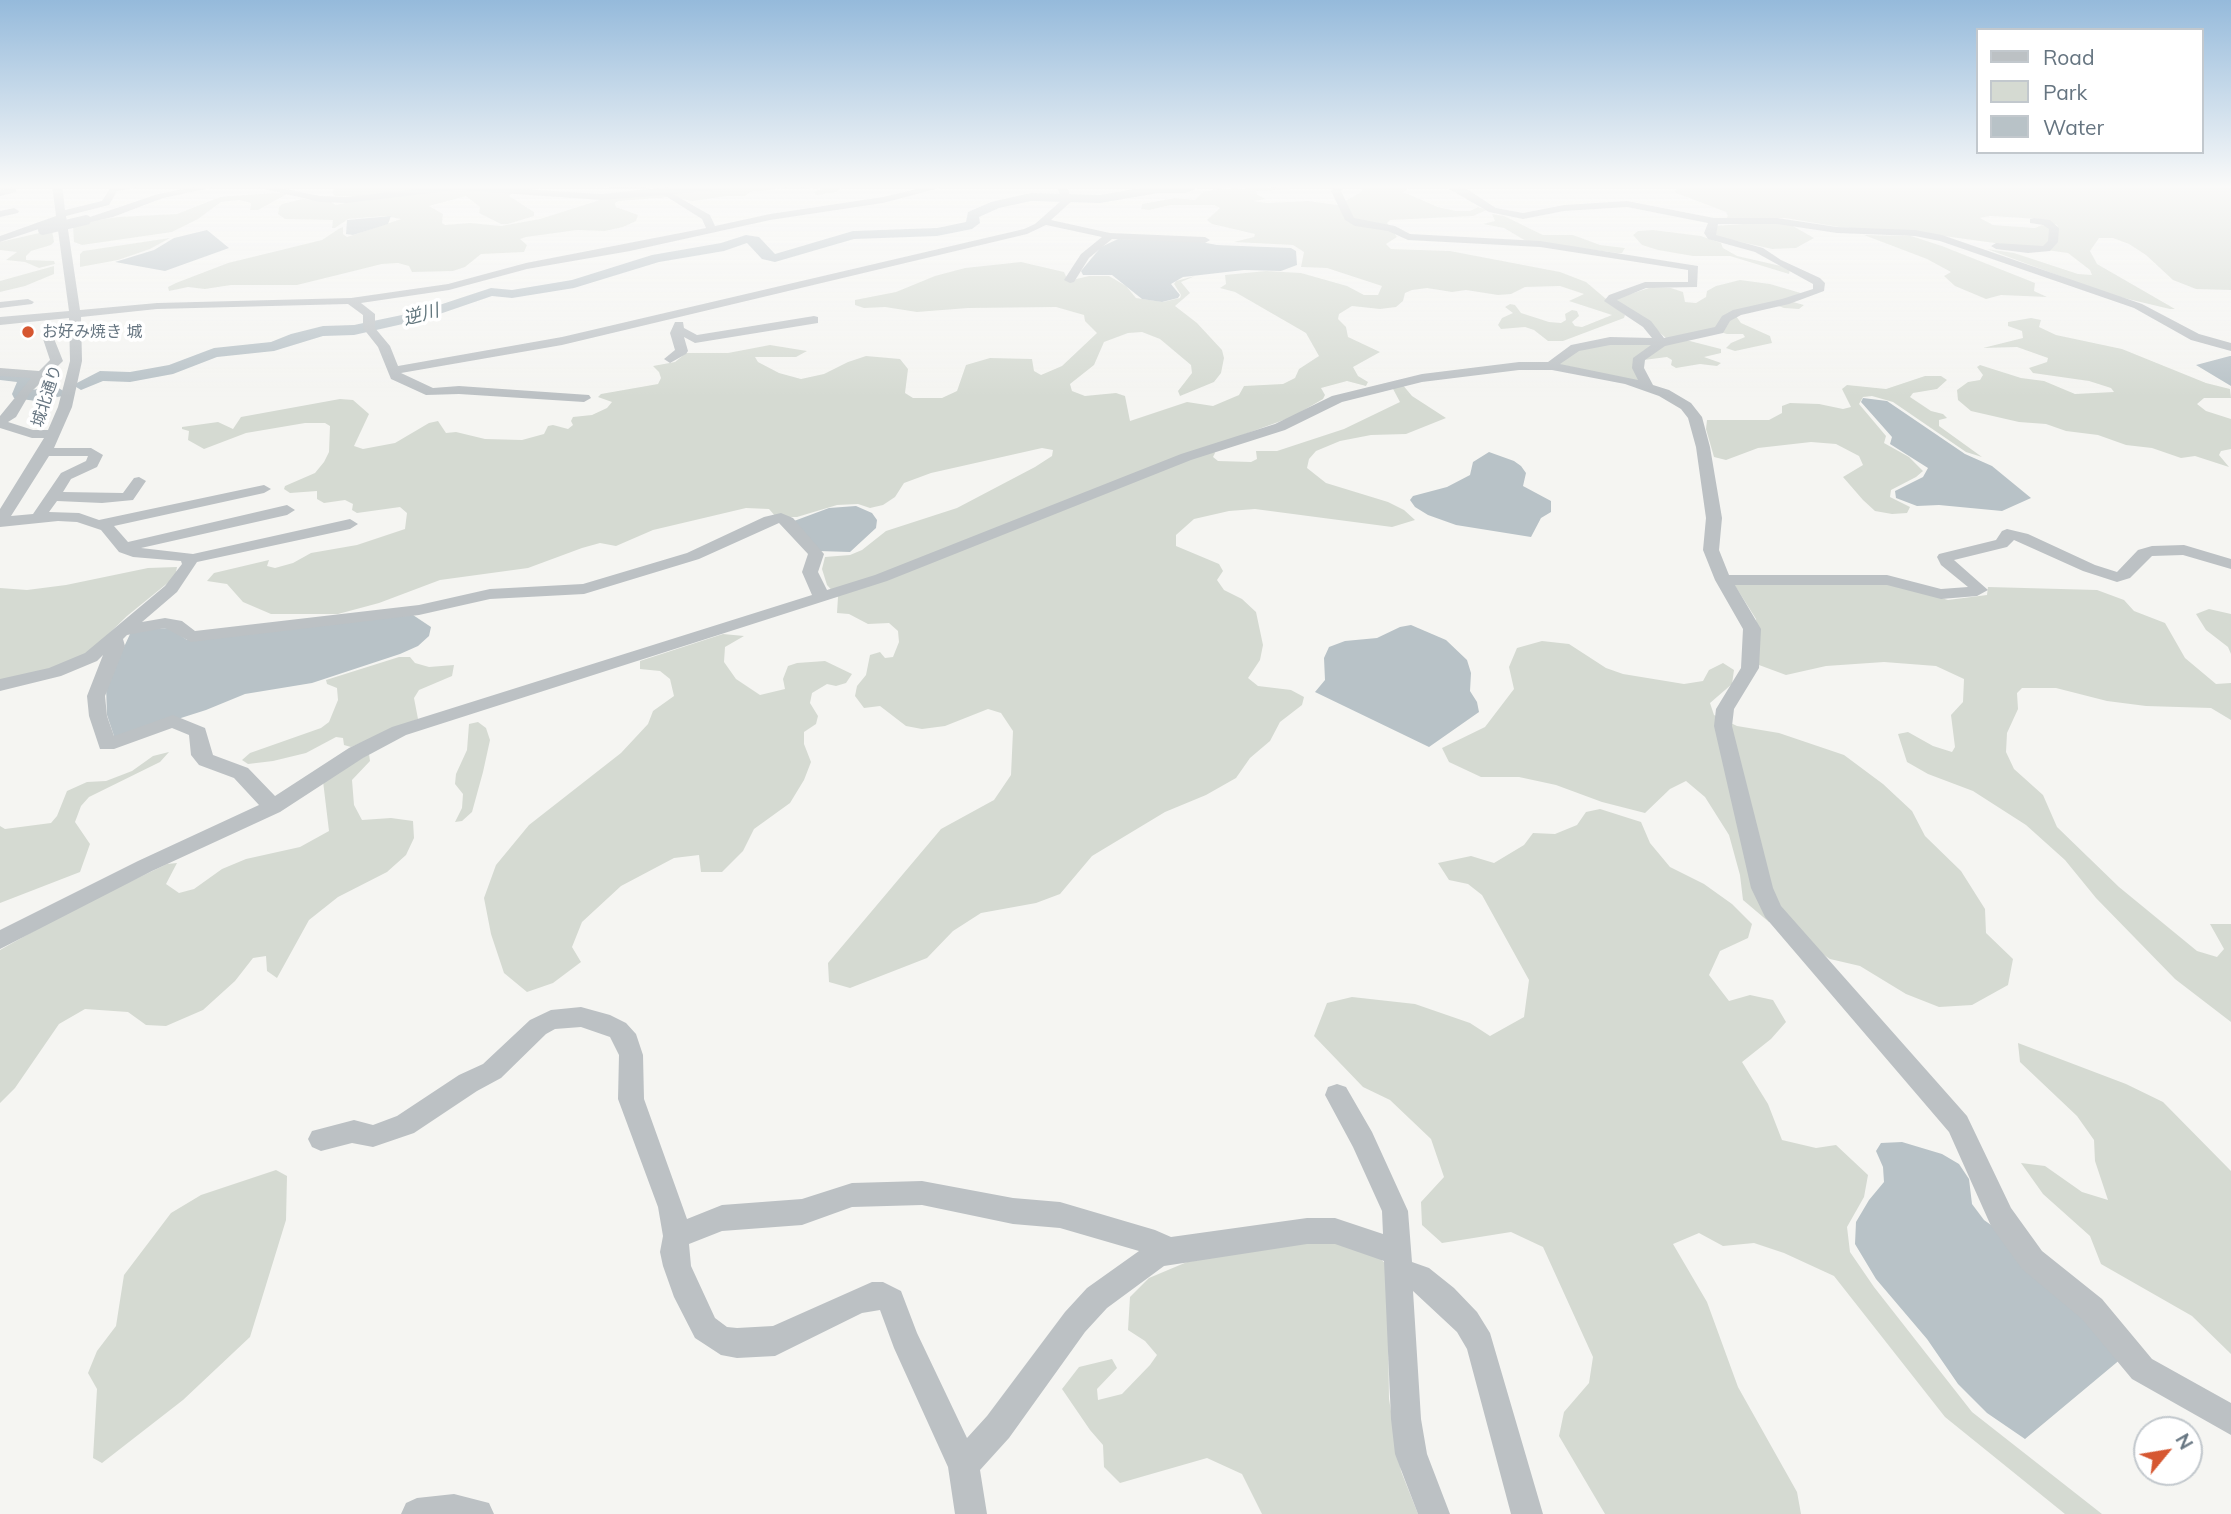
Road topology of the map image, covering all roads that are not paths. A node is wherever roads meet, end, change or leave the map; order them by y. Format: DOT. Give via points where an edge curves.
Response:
graph roads {
  1 [pos="67,256"];
  2 [pos="586,256"];
  3 [pos="915,256"];
  4 [pos="1085,256"];
  5 [pos="1619,256"];
  6 [pos="1767,256"];
  7 [pos="1996,256"];
  8 [pos="1070,280"];
  9 [pos="351,302"];
  10 [pos="0,305"];
  11 [pos="688,312"];
  12 [pos="75,314"];
  13 [pos="42,316"];
  14 [pos="814,320"];
  15 [pos="0,321"];
  16 [pos="676,328"];
  17 [pos="49,339"];
  18 [pos="1661,342"];
  19 [pos="2231,347"];
  20 [pos="670,359"];
  21 [pos="1552,366"];
  22 [pos="393,371"];
  23 [pos="0,372"];
  24 [pos="42,375"];
  25 [pos="1647,386"];
  26 [pos="0,398"];
  27 [pos="20,398"];
  28 [pos="584,398"];
  29 [pos="0,423"];
  30 [pos="54,433"];
  31 [pos="45,452"];
  32 [pos="139,481"];
  33 [pos="264,489"];
  34 [pos="53,496"];
  35 [pos="287,510"];
  36 [pos="38,518"];
  37 [pos="0,521"];
  38 [pos="100,524"];
  39 [pos="350,524"];
  40 [pos="125,549"];
  41 [pos="190,559"];
  42 [pos="2231,564"];
  43 [pos="1723,580"];
  44 [pos="821,599"];
  45 [pos="117,635"];
  46 [pos="0,685"];
  47 [pos="273,807"];
  48 [pos="0,940"];
  49 [pos="1337,1096"];
  50 [pos="321,1139"];
  51 [pos="677,1236"];
  52 [pos="1169,1251"];
  53 [pos="1398,1262"];
  54 [pos="2231,1420"];
  55 [pos="963,1465"];
  56 [pos="417,1514"];
  57 [pos="478,1514"];
  58 [pos="971,1514"];
  59 [pos="1434,1514"];
  60 [pos="1527,1514"];
  1 -- 12 [label="street, 城北通り"];
  2 -- 9 [label="street"];
  3 -- 11 [label="street"];
  4 -- 8 [label="street"];
  5 -- 18 [label="street" via="1694,268 1693,285 1645,285 1610,301 1655,330"];
  6 -- 18 [label="street" via="1811,276 1820,288 1794,300 1737,312 1713,332"];
  7 -- 19 [label="street" via="2138,306 2195,337"];
  9 -- 12 [label="street" via="157,306"];
  9 -- 22 [label="street" via="369,314 369,328 384,345"];
  10 -- 13 [label="street" via="26,299"];
  11 -- 16 [label="street"];
  11 -- 22 [label="street" via="562,341"];
  12 -- 13 [label="street"];
  12 -- 30 [label="street, 城北通り" via="76,361"];
  13 -- 15 [label="street"];
  14 -- 16 [label="street" via="695,339"];
  16 -- 20 [label="street" via="682,351"];
  17 -- 24 [label="street" via="57,361"];
  18 -- 21 [label="street" via="1600,342 1569,350"];
  18 -- 25 [label="street" via="1639,358 1638,368"];
  21 -- 25 [label="street"];
  21 -- 44 [label="street" via="1444,374 1337,399 1280,428 1186,457"];
  22 -- 28 [label="street" via="401,380 434,393 459,390"];
  23 -- 24 [label="street"];
  24 -- 27 [label="street"];
  25 -- 43 [label="street" via="1685,406 1695,417 1714,518 1711,550"];
  26 -- 27 [label="street"];
  27 -- 29 [label="street"];
  29 -- 30 [label="street" via="32,434"];
  30 -- 31 [label="street, 城北通り"];
  31 -- 34 [label="street" via="96,455 92,464 66,476"];
  31 -- 37 [label="street, 城北通り"];
  32 -- 34 [label="street" via="128,497"];
  33 -- 38 [label="street"];
  34 -- 36 [label="street"];
  35 -- 40 [label="street"];
  36 -- 37 [label="street"];
  36 -- 38 [label="street" via="79,518"];
  38 -- 40 [label="street" via="113,532"];
  39 -- 41 [label="street"];
  40 -- 41 [label="street"];
  41 -- 45 [label="street" via="180,580"];
  42 -- 43 [label="street" via="2184,550 2152,551 2117,577 2007,534 2001,544 1945,557 1977,591 1941,594 1887,580"];
  43 -- 54 [label="street" via="1752,629 1750,668 1723,714 1723,726 1762,888 1773,911 1958,1124 2001,1217 2032,1261 2092,1309 2143,1369"];
  44 -- 45 [label="street" via="810,572 816,554 781,518 693,556 584,589 490,594 419,610 200,636 166,623"];
  44 -- 47 [label="street" via="399,731"];
  45 -- 46 [label="street" via="78,664"];
  45 -- 47 [label="street" via="96,696 107,745 173,721 198,732 206,760 241,773"];
  47 -- 48 [label="street"];
  49 -- 53 [label="street" via="1389,1194 1395,1212"];
  50 -- 51 [label="street" via="354,1131 373,1136 405,1125 492,1072 551,1020 581,1017 602,1022 627,1041 631,1099 671,1207"];
  51 -- 52 [label="street" via="722,1218 802,1212 852,1195 922,1193 1060,1215 1156,1243"];
  51 -- 55 [label="street" via="674,1252 684,1287 705,1328 721,1340 775,1341 856,1301 872,1296 891,1301"];
  52 -- 53 [label="street" via="1335,1231"];
  52 -- 55 [label="street" via="1155,1255 1097,1298 1055,1347 999,1427"];
  53 -- 59 [label="street" via="1411,1454"];
  53 -- 60 [label="street" via="1444,1298 1480,1343"];
  55 -- 58 [label="street"];
  56 -- 57 [label="street" via="454,1510"];
}
